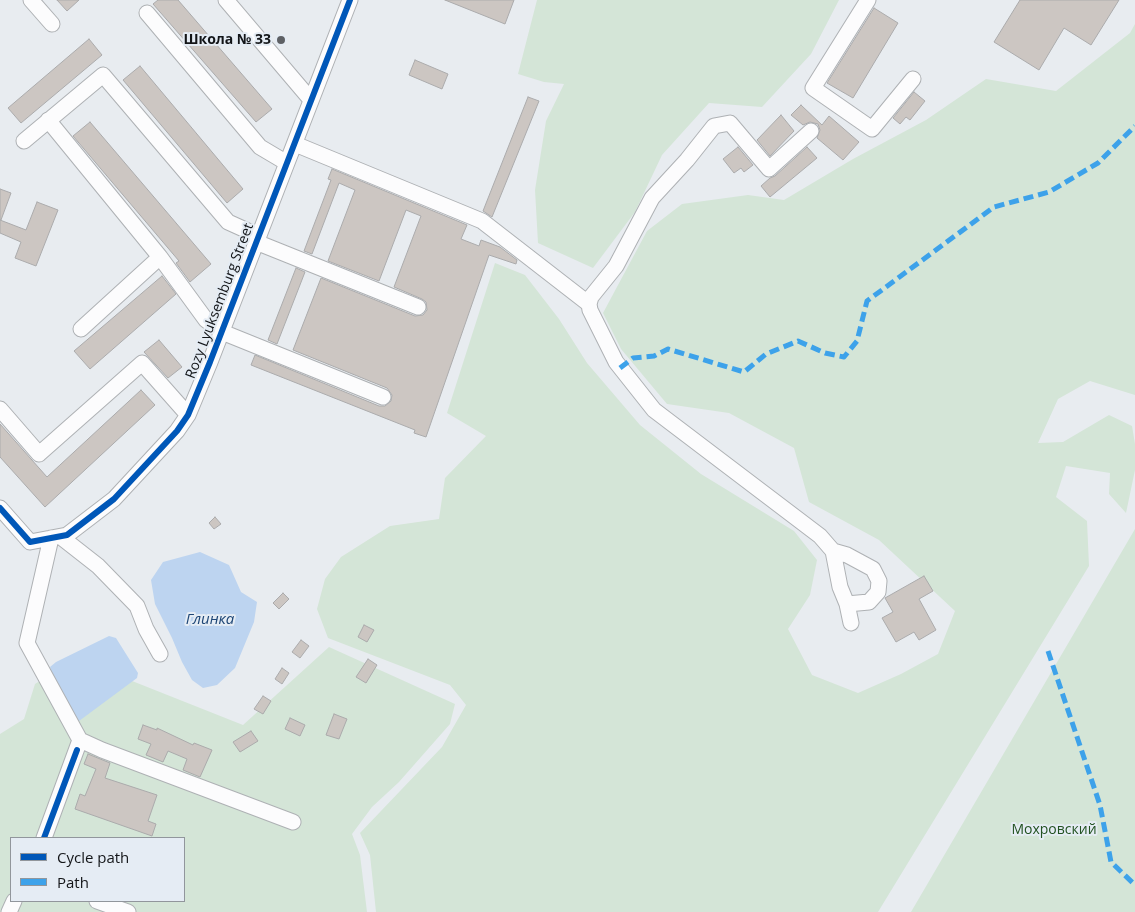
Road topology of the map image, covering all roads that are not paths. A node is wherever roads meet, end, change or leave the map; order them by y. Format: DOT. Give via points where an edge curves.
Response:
graph roads {
  1 [pos="31,0"];
  2 [pos="226,0"];
  3 [pos="350,0"];
  4 [pos="868,0"];
  5 [pos="147,13"];
  6 [pos="52,24"];
  7 [pos="913,79"];
  8 [pos="311,100"];
  9 [pos="48,120"];
  10 [pos="811,130"];
  11 [pos="24,141"];
  12 [pos="295,144"];
  13 [pos="287,164"];
  14 [pos="258,239"];
  15 [pos="160,257"];
  16 [pos="589,304"];
  17 [pos="418,307"];
  18 [pos="81,329"];
  19 [pos="222,332"];
  20 [pos="383,396"];
  21 [pos="0,409"];
  22 [pos="188,415"];
  23 [pos="0,508"];
  24 [pos="56,537"];
  25 [pos="833,550"];
  26 [pos="847,604"];
  27 [pos="851,624"];
  28 [pos="160,654"];
  29 [pos="79,745"];
  30 [pos="293,822"];
  31 [pos="44,837"];
  32 [pos="100,902"];
  33 [pos="128,912"];
  1 -- 6 [label="street"];
  2 -- 8 [label="street"];
  3 -- 8 [label="street, Rozy Lyuksemburg Street"];
  4 -- 7 [label="street" via="813,88 872,129"];
  5 -- 13 [label="street" via="260,147"];
  8 -- 12 [label="street, Rozy Lyuksemburg Street"];
  9 -- 11 [label="street"];
  9 -- 14 [label="street" via="103,75 228,222"];
  9 -- 15 [label="street"];
  10 -- 16 [label="street" via="769,169 730,123 714,126 652,198 616,266"];
  12 -- 13 [label="street, Rozy Lyuksemburg Street"];
  12 -- 16 [label="street" via="482,221"];
  13 -- 14 [label="street, Rozy Lyuksemburg Street"];
  14 -- 17 [label="street"];
  14 -- 19 [label="street, Rozy Lyuksemburg Street"];
  15 -- 18 [label="street"];
  15 -- 19 [label="street" via="206,320"];
  16 -- 25 [label="street" via="616,362 654,410 820,536"];
  19 -- 20 [label="street"];
  19 -- 22 [label="street, Rozy Lyuksemburg Street"];
  21 -- 22 [label="street" via="39,454 142,363"];
  22 -- 24 [label="street, Rozy Lyuksemburg Street" via="114,499 67,536"];
  23 -- 24 [label="street, Rozy Lyuksemburg Street" via="30,542"];
  24 -- 28 [label="street" via="98,566 138,606"];
  24 -- 29 [label="street" via="27,643"];
  25 -- 26 [label="street" via="840,587"];
  25 -- 26 [label="street" via="873,569 878,581 878,592 870,602"];
  26 -- 27 [label="street"];
  29 -- 30 [label="street" via="102,750"];
  29 -- 31 [label="street"];
  32 -- 33 [label="street"];
}
